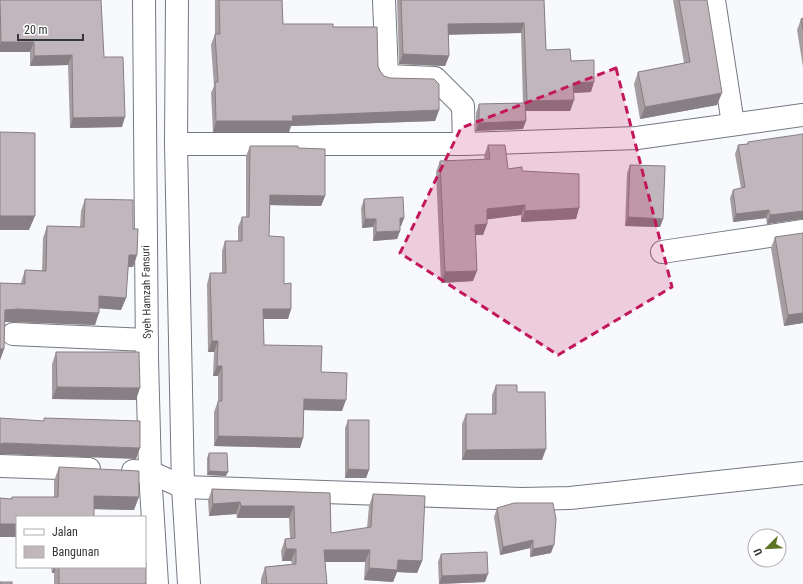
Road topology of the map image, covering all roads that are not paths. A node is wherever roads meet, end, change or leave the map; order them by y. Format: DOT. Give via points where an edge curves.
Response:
graph roads {
  1 [pos="144,0"];
  2 [pos="177,0"];
  3 [pos="384,0"];
  4 [pos="714,0"];
  5 [pos="803,115"];
  6 [pos="733,124"];
  7 [pos="176,144"];
  8 [pos="464,144"];
  9 [pos="803,231"];
  10 [pos="662,252"];
  11 [pos="13,334"];
  12 [pos="147,340"];
  13 [pos="0,466"];
  14 [pos="150,472"];
  15 [pos="803,473"];
  16 [pos="183,487"];
  17 [pos="157,584"];
  18 [pos="189,584"];
  1 -- 12 [label="street, Syeh Hamzah Fansuri"];
  2 -- 7 [label="street"];
  3 -- 8 [label="street" via="387,76 435,78 463,106"];
  4 -- 6 [label="street"];
  5 -- 6 [label="street"];
  6 -- 8 [label="street" via="637,138"];
  7 -- 8 [label="street"];
  7 -- 16 [label="street"];
  9 -- 10 [label="street"];
  11 -- 12 [label="street"];
  12 -- 14 [label="street, Syeh Hamzah Fansuri"];
  13 -- 14 [label="street"];
  14 -- 16 [label="street"];
  14 -- 17 [label="street, Syeh Hamzah Fansuri"];
  15 -- 16 [label="street" via="570,498"];
  16 -- 18 [label="street"];
}
